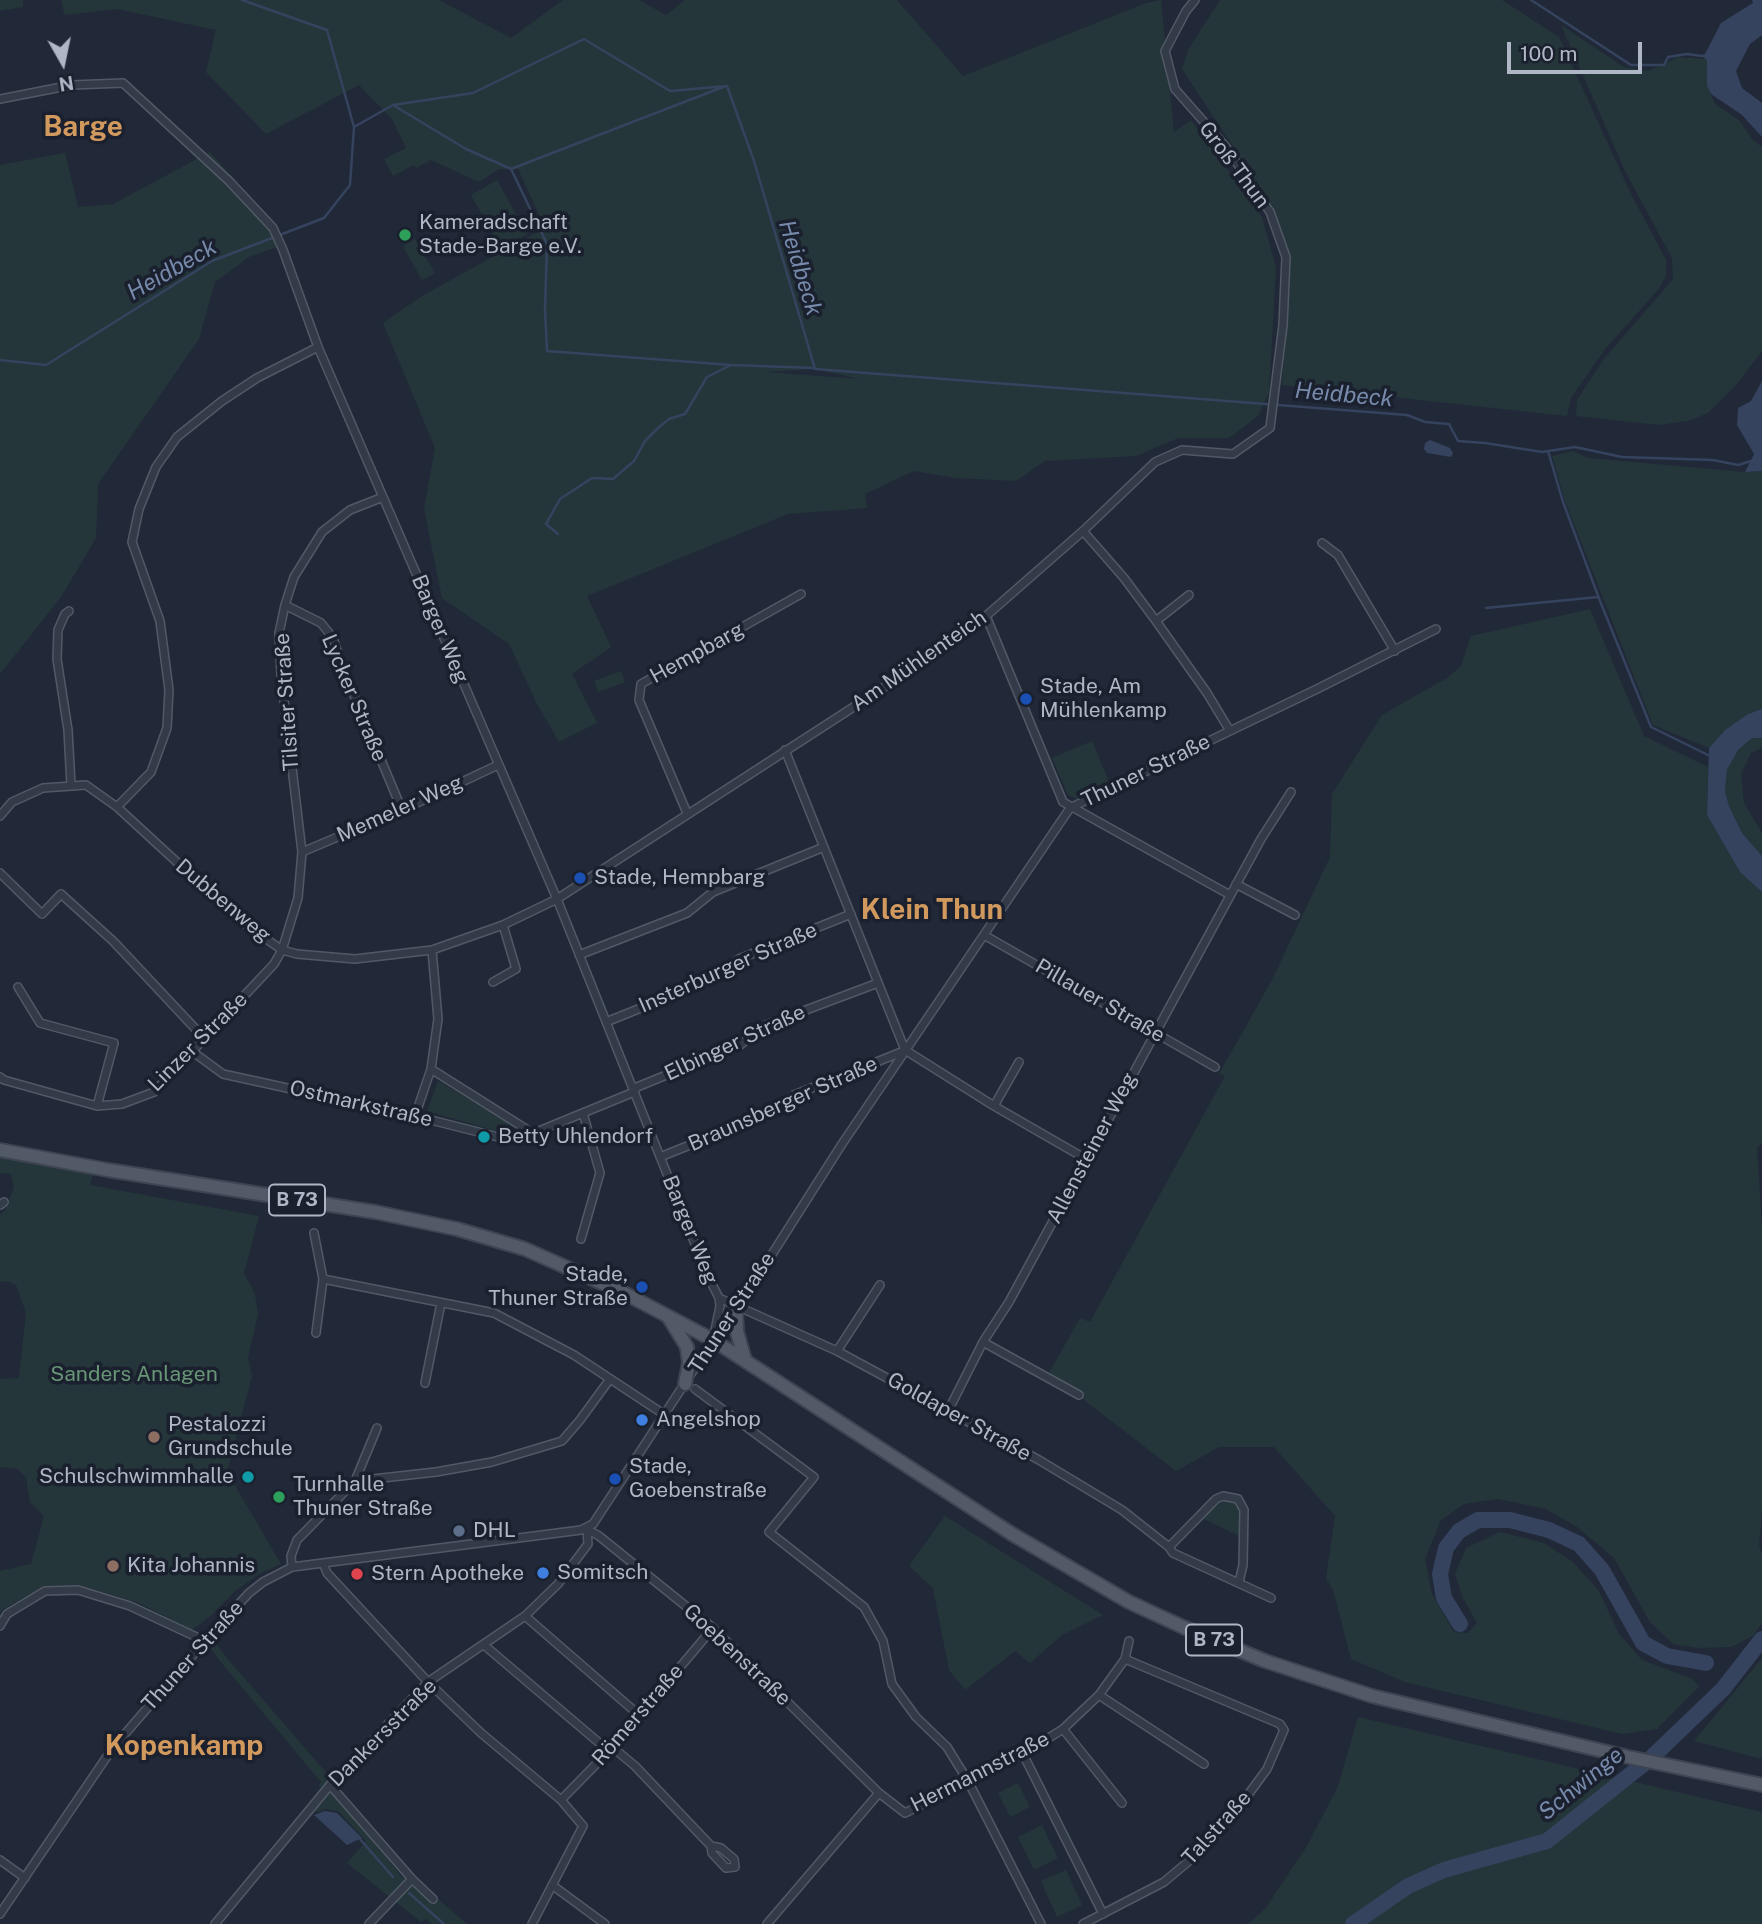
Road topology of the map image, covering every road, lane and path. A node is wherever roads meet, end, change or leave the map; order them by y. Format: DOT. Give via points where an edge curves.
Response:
graph roads {
  1 [pos="1195,0"];
  2 [pos="0,99"];
  3 [pos="318,347"];
  4 [pos="1270,428"];
  5 [pos="383,497"];
  6 [pos="1083,531"];
  7 [pos="1322,543"];
  8 [pos="801,594"];
  9 [pos="1189,595"];
  10 [pos="285,605"];
  11 [pos="69,611"];
  12 [pos="986,616"];
  13 [pos="1156,621"];
  14 [pos="1436,629"];
  15 [pos="1395,651"];
  16 [pos="1230,731"];
  17 [pos="785,750"];
  18 [pos="498,765"];
  19 [pos="71,785"];
  20 [pos="1291,792"];
  21 [pos="117,807"];
  22 [pos="1070,808"];
  23 [pos="402,810"];
  24 [pos="687,813"];
  25 [pos="0,816"];
  26 [pos="824,847"];
  27 [pos="302,852"];
  28 [pos="0,873"];
  29 [pos="1236,884"];
  30 [pos="1230,895"];
  31 [pos="557,899"];
  32 [pos="851,914"];
  33 [pos="1295,915"];
  34 [pos="503,925"];
  35 [pos="984,935"];
  36 [pos="282,950"];
  37 [pos="432,950"];
  38 [pos="579,955"];
  39 [pos="493,982"];
  40 [pos="878,983"];
  41 [pos="18,988"];
  42 [pos="606,1022"];
  43 [pos="1155,1032"];
  44 [pos="204,1038"];
  45 [pos="905,1050"];
  46 [pos="193,1052"];
  47 [pos="1018,1062"];
  48 [pos="1215,1067"];
  49 [pos="431,1069"];
  50 [pos="0,1077"];
  51 [pos="634,1092"];
  52 [pos="97,1106"];
  53 [pos="994,1106"];
  54 [pos="583,1113"];
  55 [pos="415,1116"];
  56 [pos="534,1134"];
  57 [pos="0,1150"];
  58 [pos="660,1157"];
  59 [pos="1086,1159"];
  60 [pos="314,1233"];
  61 [pos="581,1239"];
  62 [pos="323,1279"];
  63 [pos="880,1285"];
  64 [pos="719,1298"];
  65 [pos="442,1303"];
  66 [pos="737,1308"];
  67 [pos="667,1315"];
  68 [pos="316,1333"];
  69 [pos="713,1340"];
  70 [pos="983,1342"];
  71 [pos="837,1351"];
  72 [pos="744,1360"];
  73 [pos="610,1379"];
  74 [pos="425,1383"];
  75 [pos="690,1386"];
  76 [pos="1079,1395"];
  77 [pos="948,1411"];
  78 [pos="665,1415"];
  79 [pos="377,1428"];
  80 [pos="355,1481"];
  81 [pos="587,1529"];
  82 [pos="1168,1546"];
  83 [pos="323,1563"];
  84 [pos="292,1567"];
  85 [pos="1239,1582"];
  86 [pos="1271,1598"];
  87 [pos="525,1616"];
  88 [pos="0,1626"];
  89 [pos="713,1629"];
  90 [pos="205,1641"];
  91 [pos="1129,1641"];
  92 [pos="484,1645"];
  93 [pos="1125,1659"];
  94 [pos="428,1682"];
  95 [pos="1100,1695"];
  96 [pos="639,1715"];
  97 [pos="1063,1729"];
  98 [pos="611,1749"];
  99 [pos="1023,1754"];
  100 [pos="1204,1764"];
  101 [pos="968,1782"];
  102 [pos="330,1785"];
  103 [pos="1762,1785"];
  104 [pos="879,1793"];
  105 [pos="561,1800"];
  106 [pos="1122,1803"];
  107 [pos="711,1846"];
  108 [pos="0,1860"];
  109 [pos="25,1878"];
  110 [pos="412,1879"];
  111 [pos="552,1885"];
  112 [pos="433,1899"];
  113 [pos="0,1914"];
  114 [pos="1103,1914"];
  115 [pos="215,1924"];
  116 [pos="369,1924"];
  117 [pos="532,1924"];
  118 [pos="605,1924"];
  119 [pos="767,1924"];
  120 [pos="1041,1924"];
  121 [pos="1083,1924"];
  1 -- 4 [label="street, Groß Thun" via="1166,51 1175,89 1226,147 1269,212 1286,257"];
  2 -- 3 [label="street, Barger Weg" via="72,85 123,83 229,181 273,229"];
  3 -- 5 [label="street, Barger Weg"];
  3 -- 21 [label="street" via="222,401 177,437 156,467 132,542 160,621 169,690 167,728 151,772"];
  4 -- 6 [label="street, Am Mühlenteich" via="1233,454 1182,450 1156,462"];
  5 -- 10 [label="street, Tilsiter Straße" via="349,510 322,532 293,577"];
  5 -- 18 [label="street, Barger Weg"];
  6 -- 12 [label="street, Am Mühlenteich"];
  6 -- 13 [label="street"];
  7 -- 15 [label="street" via="1338,555"];
  8 -- 24 [label="street, Hempbarg" via="641,684 639,700"];
  9 -- 13 [label="street"];
  10 -- 23 [label="street, Lycker Straße" via="321,623 333,638"];
  10 -- 27 [label="street, Tilsiter Straße" via="279,633 281,675"];
  11 -- 19 [label="street" via="58,630 57,659"];
  12 -- 17 [label="street, Am Mühlenteich"];
  12 -- 22 [label="street" via="1063,802"];
  13 -- 16 [label="street"];
  14 -- 15 [label="street, Thuner Straße"];
  15 -- 16 [label="street, Thuner Straße"];
  16 -- 22 [label="street, Thuner Straße"];
  17 -- 24 [label="street, Am Mühlenteich"];
  17 -- 26 [label="street"];
  18 -- 23 [label="street, Memeler Weg"];
  18 -- 31 [label="street, Barger Weg"];
  19 -- 21 [label="street, Dubbenweg" via="86,785"];
  19 -- 25 [label="street, Dubbenweg" via="43,788 12,802"];
  20 -- 29 [label="street, Allensteiner Weg"];
  21 -- 36 [label="street, Dubbenweg" via="242,922"];
  22 -- 30 [label="street"];
  22 -- 35 [label="street, Thuner Straße"];
  23 -- 27 [label="street, Memeler Weg"];
  24 -- 31 [label="street, Am Mühlenteich"];
  26 -- 32 [label="street"];
  26 -- 38 [label="street" via="712,892 687,914"];
  27 -- 36 [label="street, Tilsiter Straße" via="298,898"];
  28 -- 44 [label="street" via="42,914 61,894 113,941"];
  29 -- 30 [label="street, Allensteiner Weg"];
  29 -- 33 [label="street"];
  30 -- 43 [label="street, Allensteiner Weg"];
  31 -- 34 [label="street, Dubbenweg"];
  31 -- 38 [label="street, Barger Weg"];
  32 -- 40 [label="street"];
  32 -- 42 [label="street, Insterburger Straße" via="739,959 713,979"];
  34 -- 37 [label="street, Dubbenweg"];
  34 -- 39 [label="street" via="516,969"];
  35 -- 43 [label="street, Pillauer Straße"];
  35 -- 45 [label="street, Thuner Straße"];
  36 -- 37 [label="street, Dubbenweg" via="355,959"];
  36 -- 44 [label="street, Linzer Straße"];
  37 -- 49 [label="street" via="438,1019"];
  38 -- 42 [label="street, Barger Weg"];
  40 -- 45 [label="street"];
  40 -- 51 [label="street, Elbinger Straße" via="766,1025 740,1045"];
  41 -- 52 [label="street" via="40,1023 114,1043"];
  42 -- 51 [label="street, Barger Weg"];
  43 -- 48 [label="street, Pillauer Straße"];
  43 -- 59 [label="street, Allensteiner Weg"];
  44 -- 46 [label="street, Linzer Straße"];
  45 -- 53 [label="street"];
  45 -- 58 [label="street, Braunsberger Straße"];
  45 -- 66 [label="street, Thuner Straße"];
  46 -- 52 [label="street, Linzer Straße" via="154,1092 122,1104"];
  46 -- 55 [label="street, Ostmarkstraße" via="223,1074"];
  47 -- 53 [label="street"];
  49 -- 55 [label="street"];
  49 -- 56 [label="street, Ostmarkstraße"];
  50 -- 52 [label="street"];
  51 -- 54 [label="street, Ostmarkstraße"];
  51 -- 58 [label="street, Barger Weg"];
  53 -- 59 [label="street"];
  54 -- 56 [label="street, Ostmarkstraße"];
  54 -- 61 [label="street" via="600,1173"];
  55 -- 56 [label="street, Ostmarkstraße" via="506,1139"];
  57 -- 67 [label="main road, B 73" via="457,1229 524,1249"];
  58 -- 64 [label="street, Barger Weg"];
  59 -- 70 [label="street, Allensteiner Weg"];
  60 -- 62 [label="street"];
  62 -- 65 [label="street"];
  62 -- 68 [label="street"];
  63 -- 71 [label="street"];
  64 -- 66 [label="street, Goldaper Straße"];
  64 -- 69 [label="street, Barger Weg"];
  65 -- 73 [label="street" via="494,1313 574,1354"];
  65 -- 74 [label="street"];
  66 -- 69 [label="street, Thuner Straße"];
  66 -- 71 [label="street, Goldaper Straße"];
  66 -- 72 [label="main road"];
  67 -- 69 [label="main road, B 73"];
  67 -- 75 [label="main road" via="687,1347"];
  69 -- 72 [label="main road, B 73"];
  69 -- 75 [label="street, Thuner Straße"];
  70 -- 76 [label="street"];
  70 -- 77 [label="street, Allensteiner Weg"];
  71 -- 77 [label="street, Goldaper Straße"];
  72 -- 103 [label="main road, B 73" via="1012,1534 1129,1602 1182,1627 1265,1661 1372,1696"];
  73 -- 78 [label="street"];
  73 -- 80 [label="street" via="562,1440 492,1462"];
  75 -- 78 [label="street, Thuner Straße"];
  75 -- 101 [label="street" via="814,1477 769,1532 864,1607 884,1642 892,1684 916,1717 947,1747"];
  77 -- 82 [label="street, Goldaper Straße" via="1122,1510"];
  78 -- 81 [label="street, Thuner Straße"];
  79 -- 80 [label="street"];
  80 -- 84 [label="street" via="298,1540"];
  81 -- 83 [label="street, Thuner Straße"];
  81 -- 87 [label="street, Dankersstraße" via="588,1544 558,1584"];
  81 -- 89 [label="street, Goebenstraße"];
  82 -- 85 [label="street, Goldaper Straße" via="1174,1553"];
  82 -- 85 [label="street" via="1216,1499 1238,1499 1244,1510"];
  83 -- 84 [label="street, Thuner Straße"];
  83 -- 94 [label="street" via="327,1573"];
  84 -- 90 [label="street, Thuner Straße" via="249,1593"];
  85 -- 86 [label="street, Goldaper Straße"];
  87 -- 92 [label="street, Dankersstraße"];
  87 -- 96 [label="street"];
  88 -- 90 [label="street" via="7,1614 45,1591 78,1590 130,1606"];
  89 -- 96 [label="street, Römerstraße"];
  89 -- 104 [label="street, Goebenstraße"];
  90 -- 109 [label="street, Thuner Straße" via="112,1749"];
  91 -- 93 [label="street, Hermannstraße"];
  92 -- 94 [label="street, Dankersstraße"];
  92 -- 98 [label="street"];
  93 -- 95 [label="street, Hermannstraße"];
  93 -- 114 [label="street, Talstraße" via="1284,1730 1267,1769 1202,1850 1164,1882"];
  94 -- 102 [label="street, Dankersstraße"];
  94 -- 105 [label="street"];
  95 -- 97 [label="street, Hermannstraße"];
  95 -- 100 [label="street"];
  96 -- 98 [label="street, Römerstraße"];
  97 -- 99 [label="street, Hermannstraße"];
  97 -- 106 [label="street"];
  98 -- 105 [label="street, Römerstraße"];
  98 -- 107 [label="street" via="646,1777"];
  99 -- 101 [label="street, Hermannstraße"];
  99 -- 114 [label="street"];
  101 -- 104 [label="street, Hermannstraße" via="905,1813"];
  101 -- 120 [label="street"];
  102 -- 110 [label="street"];
  102 -- 115 [label="street, Dankersstraße"];
  104 -- 119 [label="street, Hermannstraße"];
  105 -- 111 [label="street" via="583,1826"];
  108 -- 109 [label="street"];
  109 -- 113 [label="street, Thuner Straße"];
  110 -- 112 [label="street"];
  110 -- 116 [label="street"];
  111 -- 117 [label="street"];
  111 -- 118 [label="street"];
  114 -- 121 [label="street, Talstraße"];
}
